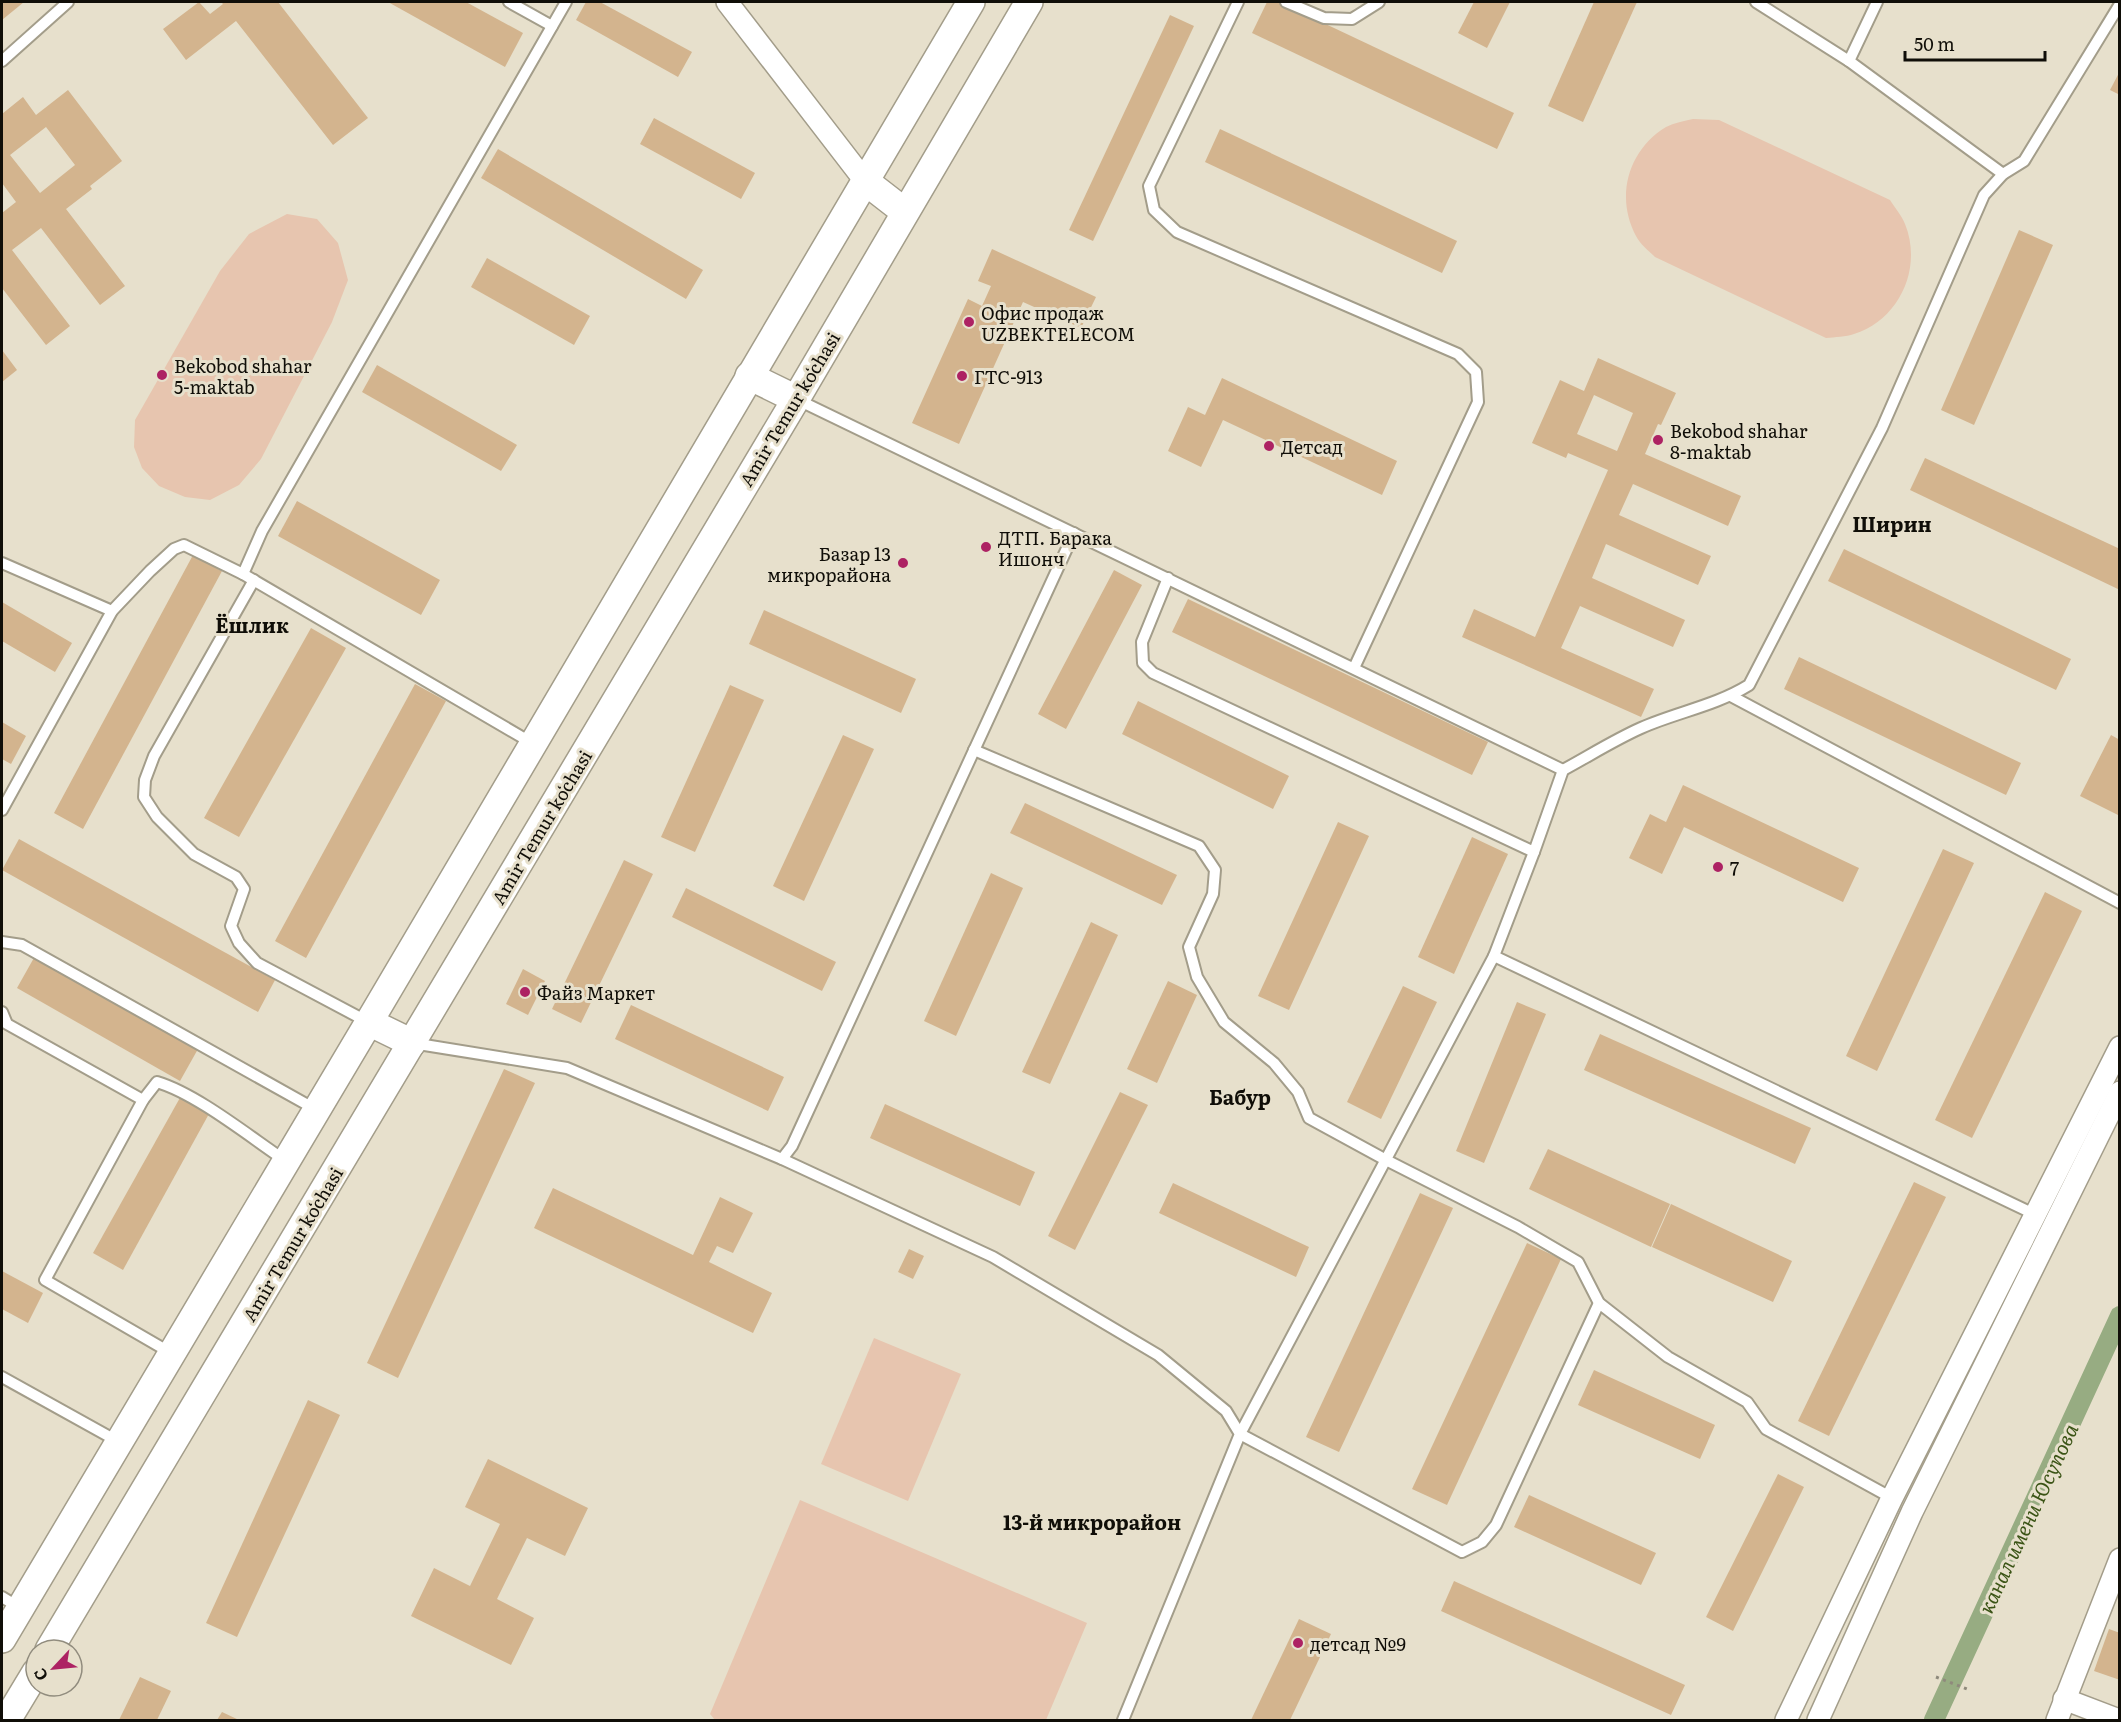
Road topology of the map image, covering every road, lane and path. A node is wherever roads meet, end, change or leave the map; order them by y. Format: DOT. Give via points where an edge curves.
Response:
graph roads {
  1 [pos="68,2"];
  2 [pos="509,2"];
  3 [pos="566,2"];
  4 [pos="727,2"];
  5 [pos="971,2"];
  6 [pos="1029,2"];
  7 [pos="1238,2"];
  8 [pos="1286,2"];
  9 [pos="1379,2"];
  10 [pos="1756,2"];
  11 [pos="1877,2"];
  12 [pos="2120,4"];
  13 [pos="552,26"];
  14 [pos="1849,61"];
  15 [pos="2,62"];
  16 [pos="2003,174"];
  17 [pos="865,181"];
  18 [pos="905,212"];
  19 [pos="749,376"];
  20 [pos="796,399"];
  21 [pos="1074,533"];
  22 [pos="2,563"];
  23 [pos="243,574"];
  24 [pos="1168,578"];
  25 [pos="254,580"];
  26 [pos="112,610"];
  27 [pos="1354,668"];
  28 [pos="1731,696"];
  29 [pos="533,743"];
  30 [pos="974,750"];
  31 [pos="1563,770"];
  32 [pos="2,810"];
  33 [pos="1534,852"];
  34 [pos="2120,903"];
  35 [pos="2,942"];
  36 [pos="1494,956"];
  37 [pos="2,1012"];
  38 [pos="369,1022"];
  39 [pos="412,1043"];
  40 [pos="2120,1047"];
  41 [pos="2120,1092"];
  42 [pos="143,1100"];
  43 [pos="316,1110"];
  44 [pos="782,1159"];
  45 [pos="1386,1160"];
  46 [pos="286,1162"];
  47 [pos="2034,1214"];
  48 [pos="1599,1303"];
  49 [pos="172,1353"];
  50 [pos="2,1377"];
  51 [pos="1240,1434"];
  52 [pos="119,1442"];
  53 [pos="1892,1498"];
  54 [pos="2120,1559"];
  55 [pos="11,1603"];
  56 [pos="1839,1609"];
  57 [pos="1863,1621"];
  58 [pos="56,1638"];
  59 [pos="2,1639"];
  60 [pos="1935,1677"];
  61 [pos="1967,1689"];
  62 [pos="24,1692"];
  63 [pos="2064,1699"];
  64 [pos="7,1720"];
  65 [pos="1123,1720"];
  66 [pos="1786,1720"];
  67 [pos="1818,1720"];
  68 [pos="2056,1720"];
  69 [pos="2119,1720"];
  1 -- 15 [label="lane"];
  2 -- 13 [label="lane"];
  3 -- 13 [label="lane"];
  4 -- 17 [label="street"];
  5 -- 17 [label="street"];
  6 -- 18 [label="street, Amir Temur koʻchasi"];
  7 -- 27 [label="lane" via="1149,186 1154,210 1177,232 1458,354 1476,372 1478,402"];
  8 -- 9 [label="lane" via="1324,18 1352,19"];
  10 -- 14 [label="lane"];
  11 -- 14 [label="lane"];
  12 -- 16 [label="lane" via="2025,161"];
  13 -- 23 [label="lane" via="262,531"];
  14 -- 16 [label="lane"];
  16 -- 28 [label="lane" via="1984,195 1882,428 1749,685"];
  17 -- 18 [label="street"];
  17 -- 19 [label="street"];
  18 -- 20 [label="street, Amir Temur koʻchasi"];
  19 -- 20 [label="street"];
  19 -- 29 [label="street"];
  20 -- 21 [label="lane"];
  20 -- 39 [label="street, Amir Temur koʻchasi"];
  21 -- 24 [label="lane"];
  21 -- 30 [label="lane"];
  22 -- 26 [label="lane"];
  23 -- 25 [label="lane"];
  23 -- 26 [label="lane" via="184,545 174,549"];
  24 -- 27 [label="lane"];
  24 -- 33 [label="lane" via="1142,642 1143,663 1153,673"];
  25 -- 29 [label="lane"];
  25 -- 38 [label="lane" via="154,756 145,780 144,797 157,817 194,854 236,877 244,889 231,926 239,943 257,963"];
  26 -- 32 [label="lane"];
  27 -- 31 [label="lane"];
  28 -- 31 [label="lane" via="1641,728"];
  28 -- 34 [label="lane"];
  29 -- 38 [label="street"];
  30 -- 44 [label="lane" via="792,1146"];
  30 -- 45 [label="lane" via="1199,846 1215,870 1213,894 1189,947 1197,977 1224,1022 1274,1063 1298,1092 1309,1118"];
  31 -- 33 [label="lane"];
  33 -- 36 [label="lane"];
  35 -- 43 [label="lane" via="22,945"];
  36 -- 45 [label="lane"];
  36 -- 47 [label="lane"];
  37 -- 42 [label="lane" via="7,1024"];
  38 -- 39 [label="street"];
  38 -- 43 [label="street"];
  39 -- 44 [label="lane" via="567,1068"];
  39 -- 58 [label="street, Amir Temur koʻchasi"];
  40 -- 47 [label="street"];
  41 -- 57 [label="street" via="1912,1512"];
  42 -- 46 [label="lane" via="157,1082 169,1086"];
  42 -- 49 [label="lane" via="45,1280"];
  43 -- 46 [label="street"];
  44 -- 51 [label="lane" via="993,1257 1158,1355 1226,1412"];
  45 -- 48 [label="lane" via="1578,1262"];
  45 -- 51 [label="lane"];
  46 -- 49 [label="street"];
  47 -- 53 [label="street"];
  48 -- 51 [label="lane" via="1496,1525 1482,1542 1462,1552"];
  48 -- 53 [label="lane" via="1668,1357 1747,1402 1766,1428"];
  49 -- 52 [label="street"];
  50 -- 52 [label="lane"];
  51 -- 65 [label="lane"];
  52 -- 55 [label="street"];
  53 -- 56 [label="street"];
  54 -- 63 [label="street"];
  55 -- 59 [label="street"];
  56 -- 57 [label="street"];
  56 -- 66 [label="street"];
  57 -- 67 [label="street"];
  60 -- 61 [label="path"];
  62 -- 64 [label="street"];
  63 -- 68 [label="street"];
  63 -- 69 [label="street"];
}
